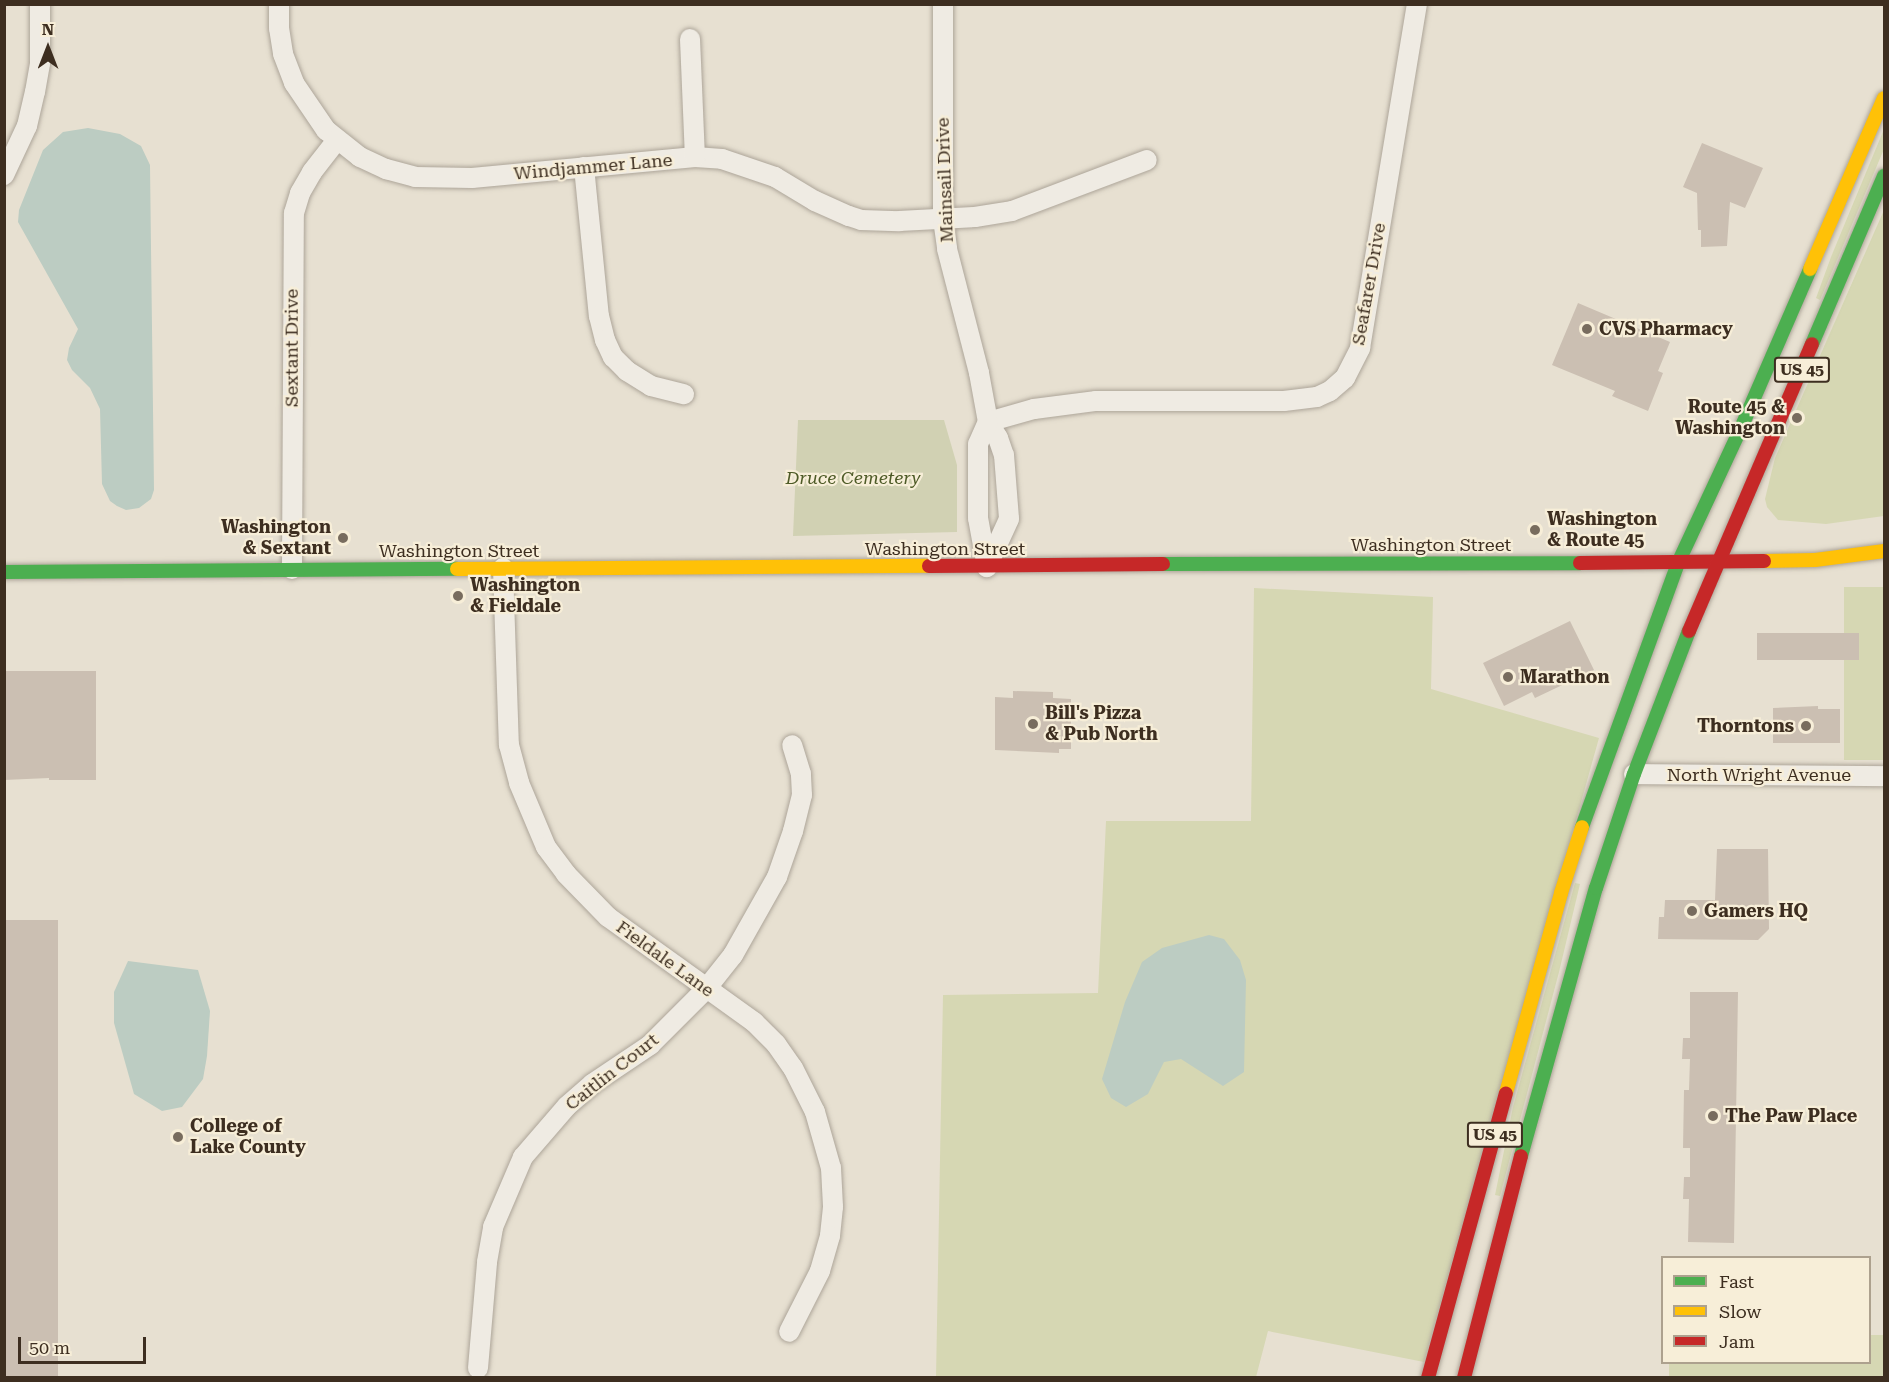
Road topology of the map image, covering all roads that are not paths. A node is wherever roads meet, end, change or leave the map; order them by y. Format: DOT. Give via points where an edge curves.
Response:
graph roads {
  1 [pos="40,4"];
  2 [pos="279,4"];
  3 [pos="943,4"];
  4 [pos="1417,4"];
  5 [pos="690,39"];
  6 [pos="1884,98"];
  7 [pos="337,140"];
  8 [pos="696,157"];
  9 [pos="1147,160"];
  10 [pos="584,167"];
  11 [pos="4,175"];
  12 [pos="1884,176"];
  13 [pos="944,219"];
  14 [pos="684,394"];
  15 [pos="988,422"];
  16 [pos="1884,551"];
  17 [pos="1678,563"];
  18 [pos="1718,563"];
  19 [pos="987,567"];
  20 [pos="503,568"];
  21 [pos="291,569"];
  22 [pos="4,572"];
  23 [pos="792,745"];
  24 [pos="1634,774"];
  25 [pos="1884,777"];
  26 [pos="706,989"];
  27 [pos="789,1332"];
  28 [pos="478,1368"];
  29 [pos="1428,1377"];
  30 [pos="1464,1377"];
  1 -- 11 [label="street" via="40,63 35,92 27,126"];
  2 -- 7 [label="street, Windjammer Lane" via="283,54 294,83"];
  3 -- 13 [label="street, Mainsail Drive"];
  4 -- 15 [label="street, Seafarer Drive" via="1351,383 1317,397 1284,401 1096,401 1034,409"];
  5 -- 8 [label="street"];
  6 -- 17 [label="main road, US 45"];
  7 -- 10 [label="street, Windjammer Lane" via="360,157 415,177 472,178"];
  7 -- 21 [label="street, Sextant Drive" via="300,192 294,213"];
  8 -- 10 [label="street, Windjammer Lane"];
  8 -- 13 [label="street, Windjammer Lane" via="722,159 775,177 815,201 861,220"];
  9 -- 13 [label="street, Windjammer Lane" via="1047,199 997,213"];
  10 -- 14 [label="street" via="599,316 605,340 613,357 627,371 651,386"];
  12 -- 18 [label="main road, US 45"];
  13 -- 15 [label="street, Mainsail Drive" via="952,276 980,373"];
  15 -- 19 [label="street, Mainsail Drive" via="978,444 978,518"];
  15 -- 19 [label="street, Mainsail Drive" via="1004,455 1009,519"];
  16 -- 18 [label="main road, Washington Street" via="1841,558"];
  17 -- 18 [label="main road, Washington Street"];
  17 -- 19 [label="main road, Washington Street"];
  17 -- 29 [label="main road, US 45" via="1567,873"];
  18 -- 24 [label="main road, US 45"];
  19 -- 20 [label="main road, Washington Street"];
  20 -- 21 [label="main road, Washington Street"];
  20 -- 26 [label="street, Fieldale Lane" via="509,745 519,783 546,847 608,917"];
  21 -- 22 [label="main road, Washington Street"];
  23 -- 26 [label="street, Caitlin Court" via="801,774 802,795 794,831 754,922"];
  24 -- 25 [label="street, North Wright Avenue"];
  24 -- 30 [label="main road, US 45" via="1593,899 1530,1122"];
  26 -- 27 [label="street, Fieldale Lane" via="754,1022 776,1044 794,1068 825,1139 831,1168 830,1236 820,1271"];
  26 -- 28 [label="street, Caitlin Court" via="650,1045 567,1106 523,1156 493,1227"];
}
